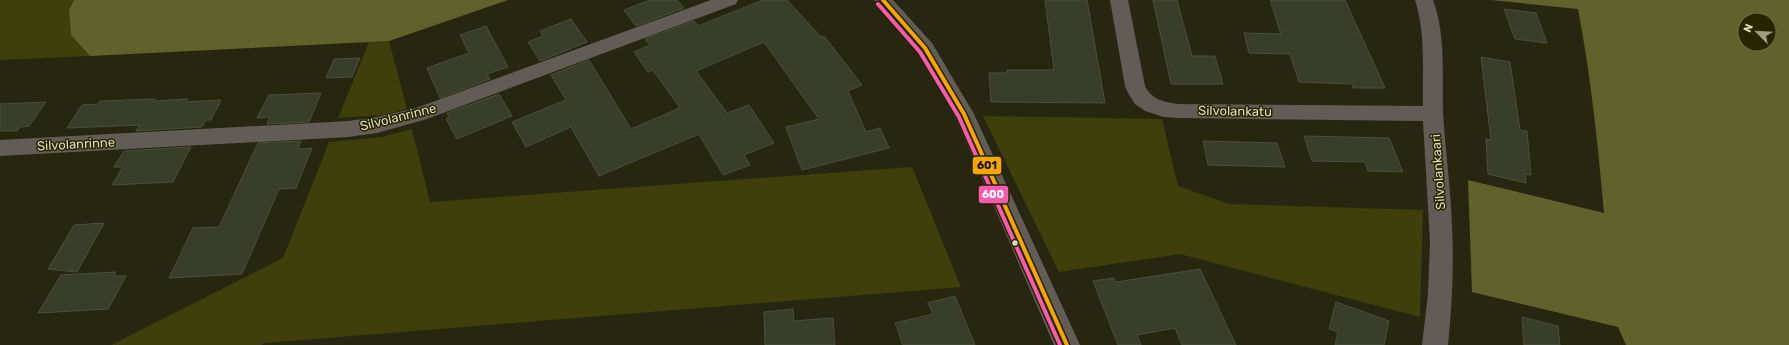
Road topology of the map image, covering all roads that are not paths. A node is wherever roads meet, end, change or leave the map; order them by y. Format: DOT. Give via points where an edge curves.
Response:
graph roads {
  1 [pos="729,0"];
  2 [pos="883,0"];
  3 [pos="1119,0"];
  4 [pos="1424,0"];
  5 [pos="1433,114"];
  6 [pos="0,148"];
  7 [pos="1067,345"];
  8 [pos="1435,345"];
  1 -- 6 [label="street, Silvolanrinne" via="420,114 377,125 348,129"];
  2 -- 7 [label="street" via="925,48 964,114"];
  3 -- 5 [label="street, Silvolankatu" via="1135,86 1139,96 1149,105 1178,111"];
  4 -- 5 [label="street, Silvolankaari" via="1430,24"];
  5 -- 8 [label="street, Silvolankaari" via="1442,247 1441,293"];
}
